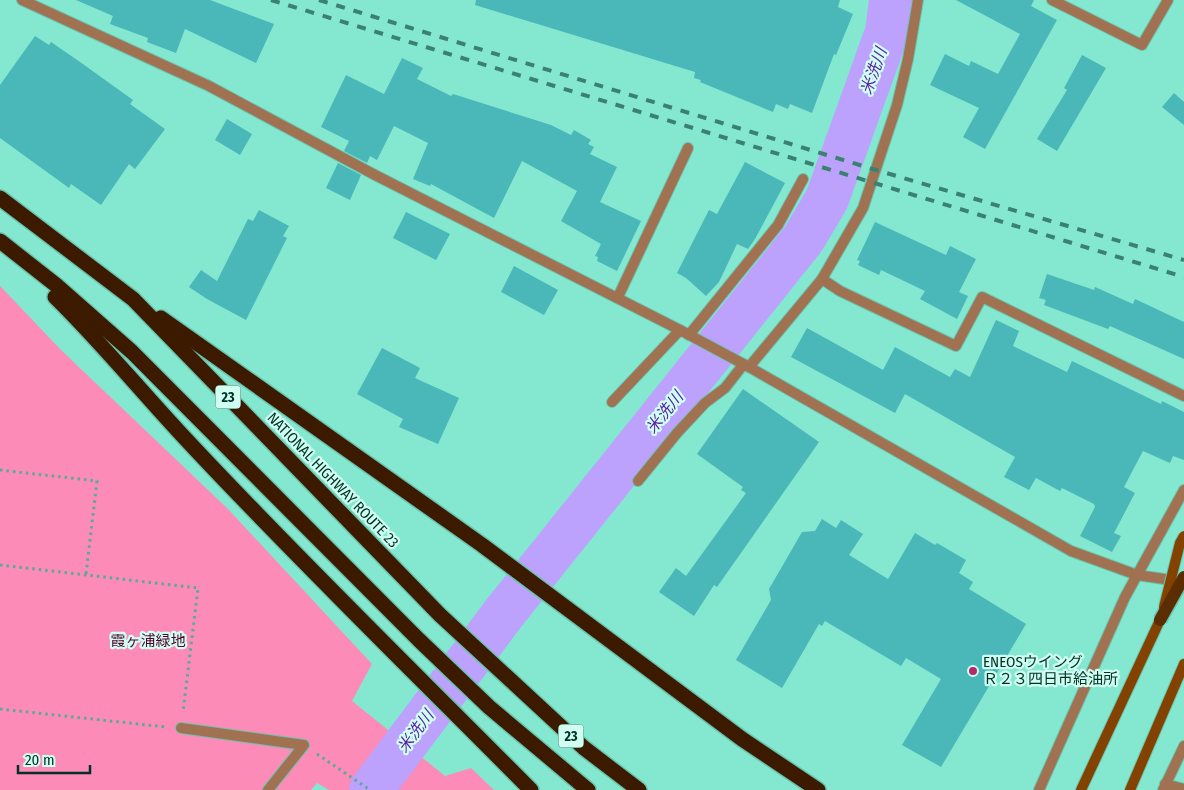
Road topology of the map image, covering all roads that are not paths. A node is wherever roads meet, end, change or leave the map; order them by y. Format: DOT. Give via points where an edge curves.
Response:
graph roads {
  1 [pos="22,0"];
  2 [pos="918,0"];
  3 [pos="1052,0"];
  4 [pos="1168,0"];
  5 [pos="688,148"];
  6 [pos="803,179"];
  7 [pos="0,198"];
  8 [pos="0,243"];
  9 [pos="822,279"];
  10 [pos="618,298"];
  11 [pos="133,299"];
  12 [pos="684,332"];
  13 [pos="743,364"];
  14 [pos="1184,396"];
  15 [pos="612,402"];
  16 [pos="638,481"];
  17 [pos="1184,490"];
  18 [pos="1184,536"];
  19 [pos="1137,575"];
  20 [pos="1184,577"];
  21 [pos="1184,582"];
  22 [pos="1160,620"];
  23 [pos="1184,664"];
  24 [pos="181,728"];
  25 [pos="1184,746"];
  26 [pos="1164,787"];
  27 [pos="1184,789"];
  28 [pos="268,790"];
  29 [pos="532,790"];
  30 [pos="588,790"];
  31 [pos="639,790"];
  32 [pos="818,790"];
  33 [pos="1039,790"];
  34 [pos="1082,790"];
  35 [pos="1130,790"];
  1 -- 10 [label="street" via="209,86 375,175"];
  2 -- 9 [label="street" via="897,105 873,182 863,208"];
  3 -- 4 [label="street" via="1142,45"];
  5 -- 10 [label="street"];
  6 -- 12 [label="street" via="778,226"];
  7 -- 11 [label="highway, NATIONAL HIGHWAY ROUTE 23 / 23"];
  8 -- 29 [label="highway" via="83,324 195,449 404,664"];
  8 -- 30 [label="highway, 23" via="56,285 132,352 419,640 489,707"];
  9 -- 13 [label="street"];
  9 -- 14 [label="street" via="840,291 956,346 982,298"];
  10 -- 12 [label="street"];
  11 -- 31 [label="highway, NATIONAL HIGHWAY ROUTE 23 / 23" via="440,614 584,748"];
  11 -- 32 [label="highway" via="482,545 742,739"];
  12 -- 13 [label="street"];
  12 -- 15 [label="street"];
  13 -- 16 [label="street" via="725,388 705,403"];
  13 -- 19 [label="street" via="1071,551"];
  17 -- 19 [label="street"];
  18 -- 22 [label="main road, bridge"];
  19 -- 21 [label="street"];
  19 -- 33 [label="street"];
  20 -- 22 [label="main road, bridge"];
  22 -- 34 [label="main road"];
  23 -- 35 [label="main road"];
  24 -- 28 [label="street" via="304,745"];
  25 -- 26 [label="street"];
  26 -- 27 [label="street"];
}
